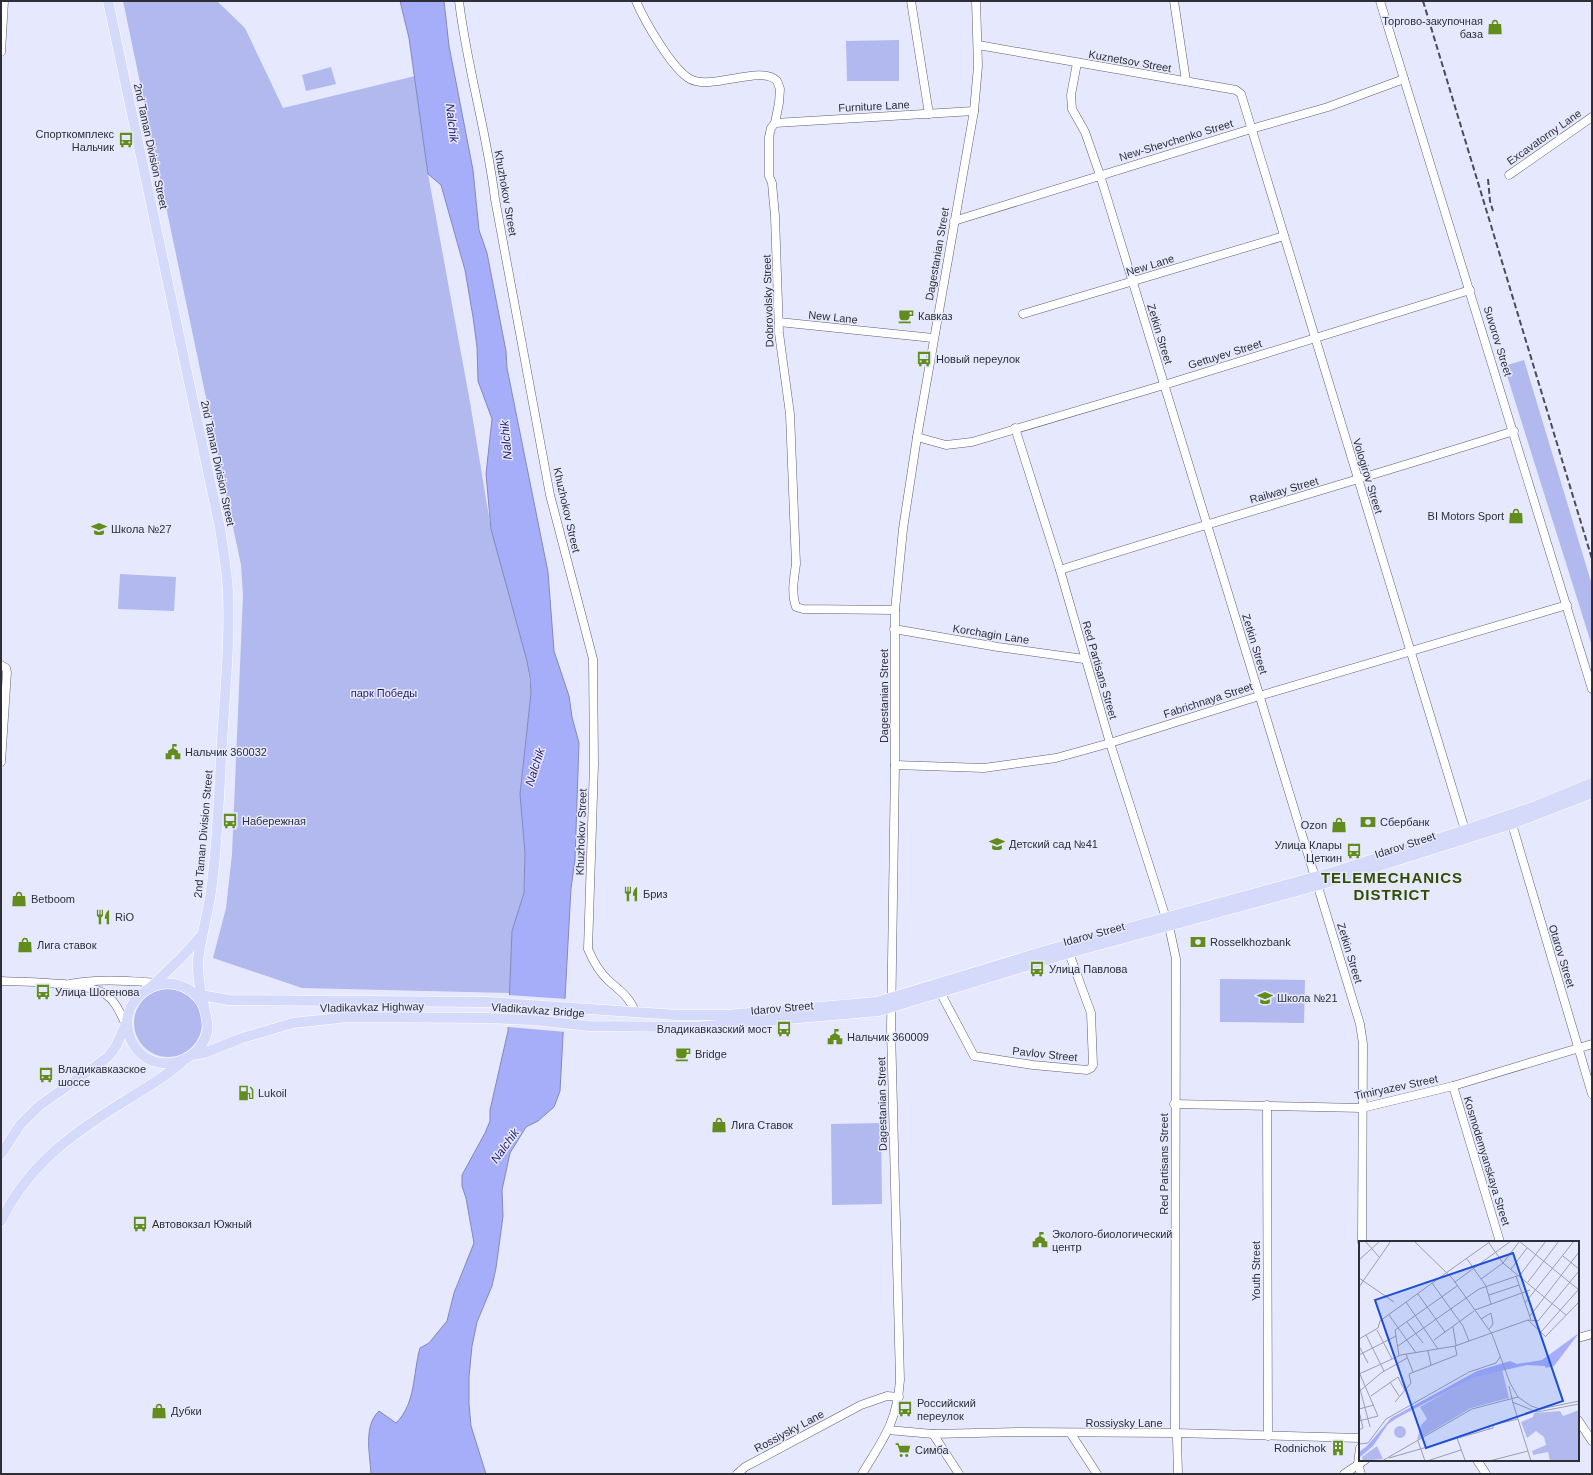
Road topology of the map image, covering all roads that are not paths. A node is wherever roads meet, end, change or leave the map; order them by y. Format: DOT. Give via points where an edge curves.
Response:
graph roads {
  1 [pos="4,1"];
  2 [pos="108,1"];
  3 [pos="459,1"];
  4 [pos="636,1"];
  5 [pos="911,1"];
  6 [pos="976,1"];
  7 [pos="1174,1"];
  8 [pos="1380,1"];
  9 [pos="978,46"];
  10 [pos="1,52"];
  11 [pos="1077,63"];
  12 [pos="1404,79"];
  13 [pos="1186,81"];
  14 [pos="974,111"];
  15 [pos="929,114"];
  16 [pos="1592,117"];
  17 [pos="775,123"];
  18 [pos="1251,129"];
  19 [pos="1100,175"];
  20 [pos="1509,175"];
  21 [pos="954,221"];
  22 [pos="1284,236"];
  23 [pos="1133,281"];
  24 [pos="1470,290"];
  25 [pos="1023,314"];
  26 [pos="779,322"];
  27 [pos="933,338"];
  28 [pos="1315,338"];
  29 [pos="1164,385"];
  30 [pos="1015,428"];
  31 [pos="1514,431"];
  32 [pos="917,437"];
  33 [pos="1358,480"];
  34 [pos="1206,524"];
  35 [pos="1060,570"];
  36 [pos="1567,605"];
  37 [pos="895,610"];
  38 [pos="894,629"];
  39 [pos="1410,650"];
  40 [pos="1084,659"];
  41 [pos="1,665"];
  42 [pos="1592,689"];
  43 [pos="1259,696"];
  44 [pos="3,717"];
  45 [pos="1110,743"];
  46 [pos="1,762"];
  47 [pos="895,765"];
  48 [pos="1592,783"];
  49 [pos="1592,792"];
  50 [pos="1512,824"];
  51 [pos="1465,830"];
  52 [pos="1317,881"];
  53 [pos="1168,922"];
  54 [pos="201,936"];
  55 [pos="1069,953"];
  56 [pos="1,981"];
  57 [pos="67,984"];
  58 [pos="157,984"];
  59 [pos="940,992"];
  60 [pos="200,998"];
  61 [pos="487,1002"];
  62 [pos="893,1002"];
  63 [pos="590,1009"];
  64 [pos="636,1012"];
  65 [pos="485,1018"];
  66 [pos="127,1023"];
  67 [pos="590,1026"];
  68 [pos="1592,1044"];
  69 [pos="1578,1048"];
  70 [pos="188,1057"];
  71 [pos="1453,1086"];
  72 [pos="1592,1094"];
  73 [pos="1174,1104"];
  74 [pos="1267,1105"];
  75 [pos="1362,1108"];
  76 [pos="1,1154"];
  77 [pos="1,1221"];
  78 [pos="1362,1241"];
  79 [pos="1500,1241"];
  80 [pos="1592,1334"];
  81 [pos="1579,1338"];
  82 [pos="899,1398"];
  83 [pos="1579,1422"];
  84 [pos="888,1430"];
  85 [pos="1175,1433"];
  86 [pos="933,1434"];
  87 [pos="1071,1434"];
  88 [pos="1268,1436"];
  89 [pos="1359,1438"];
  90 [pos="1592,1442"];
  91 [pos="1478,1461"];
  92 [pos="1362,1462"];
  93 [pos="737,1474"];
  94 [pos="862,1474"];
  95 [pos="959,1474"];
  96 [pos="1097,1474"];
  97 [pos="1178,1474"];
  98 [pos="1344,1474"];
  99 [pos="1361,1474"];
  100 [pos="1486,1474"];
  1 -- 10 [label="street"];
  2 -- 54 [label="main road, 2nd Taman Division Street" via="220,528 228,583 227,652 213,870 208,910"];
  3 -- 64 [label="street, Khuzhokov Street" via="550,495 593,659 594,764 588,949 600,971 627,996"];
  4 -- 17 [label="street, Dobrovolsky Street" via="669,56 690,79 720,81 763,75 775,78 780,89"];
  5 -- 15 [label="street"];
  6 -- 9 [label="street, Dagestanian Street"];
  7 -- 13 [label="street"];
  8 -- 12 [label="street, Suvorov Street"];
  9 -- 11 [label="street, Kuznetsov Street"];
  9 -- 14 [label="street, Dagestanian Street"];
  11 -- 13 [label="street, Kuznetsov Street"];
  11 -- 19 [label="street, Zetkin Street" via="1071,95 1072,109 1084,132"];
  12 -- 18 [label="street, New-Shevchenko Street" via="1328,107"];
  12 -- 24 [label="street, Suvorov Street"];
  13 -- 18 [label="street, Kuznetsov Street" via="1240,92"];
  14 -- 15 [label="street, Furniture Lane"];
  14 -- 21 [label="street, Dagestanian Street"];
  15 -- 17 [label="street, Furniture Lane"];
  16 -- 20 [label="street, Excavatorny Lane"];
  17 -- 26 [label="street, Dobrovolsky Street" via="770,132 769,157 775,216"];
  18 -- 19 [label="street, New-Shevchenko Street"];
  18 -- 22 [label="street, Vologirov Street"];
  19 -- 21 [label="street, New-Shevchenko Street"];
  19 -- 23 [label="street, Zetkin Street"];
  21 -- 27 [label="street, Dagestanian Street"];
  22 -- 23 [label="street, New Lane"];
  22 -- 28 [label="street, Vologirov Street"];
  23 -- 25 [label="street, New Lane"];
  23 -- 29 [label="street, Zetkin Street"];
  24 -- 28 [label="street, Gettuyev Street"];
  24 -- 31 [label="street, Suvorov Street"];
  26 -- 27 [label="street, New Lane"];
  26 -- 37 [label="street, Dobrovolsky Street" via="790,414 796,564 793,600 796,607 803,609"];
  27 -- 32 [label="street, Dagestanian Street"];
  28 -- 29 [label="street, Gettuyev Street"];
  28 -- 33 [label="street, Vologirov Street"];
  29 -- 30 [label="street, Gettuyev Street"];
  29 -- 34 [label="street, Zetkin Street"];
  30 -- 32 [label="street, Gettuyev Street" via="958,445"];
  30 -- 35 [label="street, Red Partisans Street"];
  31 -- 33 [label="street, Railway Street"];
  31 -- 36 [label="street, Suvorov Street"];
  32 -- 37 [label="street, Dagestanian Street" via="903,529"];
  33 -- 34 [label="street, Railway Street"];
  33 -- 39 [label="street, Vologirov Street"];
  34 -- 35 [label="street, Railway Street"];
  34 -- 43 [label="street, Zetkin Street"];
  35 -- 40 [label="street, Red Partisans Street"];
  36 -- 39 [label="street, Fabrichnaya Street"];
  36 -- 42 [label="street, Suvorov Street"];
  37 -- 38 [label="street, Dagestanian Street"];
  38 -- 40 [label="street, Korchagin Lane"];
  38 -- 47 [label="street, Dagestanian Street"];
  39 -- 43 [label="street, Fabrichnaya Street"];
  39 -- 51 [label="street, Vologirov Street"];
  40 -- 45 [label="street, Red Partisans Street"];
  41 -- 44 [label="street" via="7,672"];
  43 -- 45 [label="street, Fabrichnaya Street"];
  43 -- 52 [label="street, Zetkin Street"];
  44 -- 46 [label="street"];
  45 -- 47 [label="street, Fabrichnaya Street" via="1056,758 984,768"];
  45 -- 53 [label="street, Red Partisans Street"];
  47 -- 62 [label="street, Dagestanian Street"];
  48 -- 51 [label="main road, Idarov Street" via="1536,806"];
  49 -- 50 [label="main road, Idarov Street"];
  50 -- 52 [label="main road, Idarov Street"];
  50 -- 69 [label="street, Otarov Street"];
  51 -- 52 [label="main road, Idarov Street"];
  52 -- 53 [label="main road, Idarov Street"];
  52 -- 75 [label="street, Zetkin Street" via="1362,1035"];
  53 -- 55 [label="main road, Idarov Street"];
  53 -- 62 [label="main road, Idarov Street" via="1048,950"];
  53 -- 73 [label="street, Red Partisans Street" via="1176,959"];
  54 -- 58 [label="main road"];
  54 -- 60 [label="main road, 2nd Taman Division Street" via="198,972"];
  55 -- 59 [label="main road, Idarov Street"];
  55 -- 59 [label="street, Pavlov Street" via="1091,1014 1093,1065 1087,1070 974,1056"];
  56 -- 57 [label="street"];
  57 -- 58 [label="street"];
  57 -- 66 [label="street" via="104,994 114,1002"];
  58 -- 60 [label="main road" via="178,984"];
  58 -- 66 [label="main road" via="143,991 132,1004"];
  59 -- 62 [label="main road, Idarov Street"];
  60 -- 61 [label="main road, Vladikavkaz Highway"];
  60 -- 70 [label="main road" via="207,1014 206,1032 204,1041"];
  61 -- 63 [label="main road, Vladikavkaz Bridge"];
  62 -- 64 [label="main road, Idarov Street" via="727,1015"];
  62 -- 67 [label="main road, Idarov Street" via="858,1014 696,1027"];
  62 -- 82 [label="street, Dagestanian Street"];
  63 -- 64 [label="main road, Idarov Street"];
  65 -- 67 [label="main road, Vladikavkaz Bridge"];
  65 -- 70 [label="main road, Vladikavkaz Highway" via="367,1017 309,1020 253,1034"];
  66 -- 70 [label="main road" via="135,1048 153,1061 169,1063"];
  66 -- 76 [label="main road" via="108,1057 39,1106 20,1125"];
  68 -- 69 [label="street, Timiryazev Street"];
  69 -- 71 [label="street, Timiryazev Street"];
  69 -- 72 [label="street, Otarov Street"];
  70 -- 77 [label="main road, Vladikavkaz Highway" via="172,1071 61,1144 32,1174"];
  71 -- 75 [label="street, Timiryazev Street"];
  71 -- 79 [label="street, Kosmodemyanskaya Street"];
  73 -- 74 [label="street, Timiryazev Street"];
  73 -- 85 [label="street, Red Partisans Street"];
  74 -- 75 [label="street, Timiryazev Street"];
  74 -- 88 [label="street, Youth Street"];
  75 -- 78 [label="street, Zetkin Street"];
  80 -- 81 [label="street"];
  82 -- 84 [label="street, Dagestanian Street"];
  82 -- 93 [label="street, Rossiysky Lane" via="887,1396 861,1405 745,1467"];
  83 -- 90 [label="street"];
  84 -- 86 [label="street, Rossiysky Lane"];
  84 -- 94 [label="street, Dagestanian Street"];
  85 -- 87 [label="street, Rossiysky Lane"];
  85 -- 88 [label="street, Rossiysky Lane"];
  85 -- 97 [label="street, Red Partisans Street"];
  86 -- 87 [label="street, Rossiysky Lane"];
  86 -- 95 [label="street"];
  87 -- 96 [label="street"];
  88 -- 89 [label="street, Rossiysky Lane"];
  91 -- 100 [label="street"];
  92 -- 98 [label="street"];
  92 -- 99 [label="street"];
}
